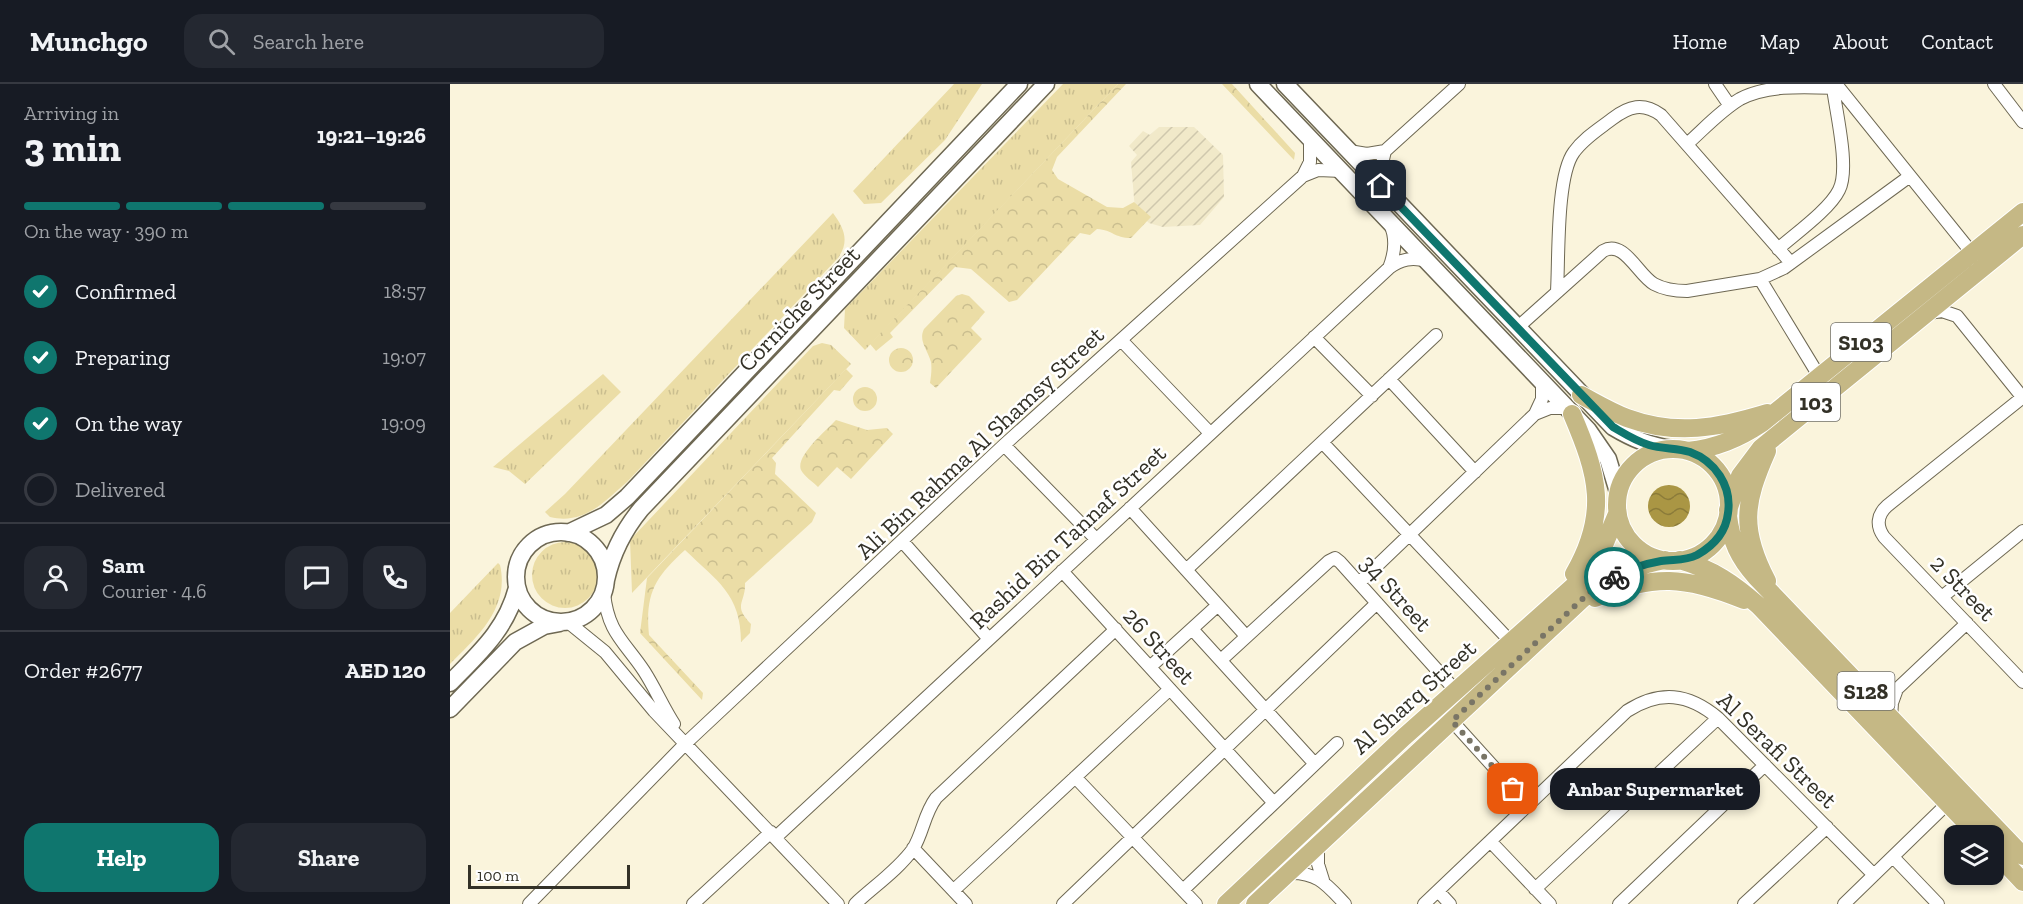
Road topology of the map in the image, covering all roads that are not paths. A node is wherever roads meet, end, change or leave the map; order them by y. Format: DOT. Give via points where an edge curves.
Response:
graph roads {
  1 [pos="1019,84"];
  2 [pos="1046,84"];
  3 [pos="1258,84"];
  4 [pos="1285,84"];
  5 [pos="1459,84"];
  6 [pos="1714,84"];
  7 [pos="1994,84"];
  8 [pos="1836,86"];
  9 [pos="1730,106"];
  10 [pos="2023,122"];
  11 [pos="1310,138"];
  12 [pos="1686,144"];
  13 [pos="1348,151"];
  14 [pos="1385,151"];
  15 [pos="1342,171"];
  16 [pos="1303,176"];
  17 [pos="1910,176"];
  18 [pos="1381,186"];
  19 [pos="2023,213"];
  20 [pos="1388,220"];
  21 [pos="2023,234"];
  22 [pos="1778,249"];
  23 [pos="1972,252"];
  24 [pos="1427,261"];
  25 [pos="1791,263"];
  26 [pos="1389,268"];
  27 [pos="1760,279"];
  28 [pos="1959,287"];
  29 [pos="1557,291"];
  30 [pos="1926,313"];
  31 [pos="1957,316"];
  32 [pos="1517,328"];
  33 [pos="1436,335"];
  34 [pos="1314,337"];
  35 [pos="1122,341"];
  36 [pos="1819,376"];
  37 [pos="1389,379"];
  38 [pos="1542,382"];
  39 [pos="1581,395"];
  40 [pos="1372,396"];
  41 [pos="2023,398"];
  42 [pos="1777,410"];
  43 [pos="1569,411"];
  44 [pos="1535,414"];
  45 [pos="1210,434"];
  46 [pos="1774,437"];
  47 [pos="1322,442"];
  48 [pos="1004,445"];
  49 [pos="1680,450"];
  50 [pos="1475,472"];
  51 [pos="1618,492"];
  52 [pos="1130,508"];
  53 [pos="1728,513"];
  54 [pos="1617,514"];
  55 [pos="2023,531"];
  56 [pos="568,533"];
  57 [pos="1410,535"];
  58 [pos="1096,539"];
  59 [pos="902,541"];
  60 [pos="1672,560"];
  61 [pos="1186,570"];
  62 [pos="1062,571"];
  63 [pos="1359,583"];
  64 [pos="605,587"];
  65 [pos="517,588"];
  66 [pos="1942,597"];
  67 [pos="1568,601"];
  68 [pos="1767,601"];
  69 [pos="1377,603"];
  70 [pos="1218,605"];
  71 [pos="564,622"];
  72 [pos="1967,623"];
  73 [pos="1192,628"];
  74 [pos="1116,629"];
  75 [pos="1246,636"];
  76 [pos="989,639"];
  77 [pos="1511,642"];
  78 [pos="1221,660"];
  79 [pos="1150,666"];
  80 [pos="2023,682"];
  81 [pos="450,683"];
  82 [pos="1170,689"];
  83 [pos="1897,689"];
  84 [pos="1456,691"];
  85 [pos="1866,692"];
  86 [pos="450,709"];
  87 [pos="1266,710"];
  88 [pos="1718,718"];
  89 [pos="1892,718"];
  90 [pos="1452,721"];
  91 [pos="686,743"];
  92 [pos="1337,743"];
  93 [pos="1225,749"];
  94 [pos="1315,764"];
  95 [pos="1765,765"];
  96 [pos="1075,777"];
  97 [pos="1274,803"];
  98 [pos="1948,803"];
  99 [pos="1528,805"];
  100 [pos="1969,825"];
  101 [pos="1827,827"];
  102 [pos="773,835"];
  103 [pos="1133,838"];
  104 [pos="1490,841"];
  105 [pos="1318,846"];
  106 [pos="913,848"];
  107 [pos="2023,856"];
  108 [pos="1893,857"];
  109 [pos="2004,862"];
  110 [pos="1289,873"];
  111 [pos="1874,875"];
  112 [pos="1323,880"];
  113 [pos="2023,882"];
  114 [pos="1535,889"];
  115 [pos="954,890"];
  116 [pos="1183,890"];
  117 [pos="1438,891"];
  118 [pos="529,904"];
  119 [pos="693,904"];
  120 [pos="838,904"];
  121 [pos="855,904"];
  122 [pos="966,904"];
  123 [pos="1064,904"];
  124 [pos="1196,904"];
  125 [pos="1226,904"];
  126 [pos="1255,904"];
  127 [pos="1345,904"];
  128 [pos="1424,904"];
  129 [pos="1450,904"];
  130 [pos="1550,904"];
  131 [pos="1619,904"];
  132 [pos="1744,904"];
  133 [pos="1844,904"];
  134 [pos="1938,904"];
  1 -- 56 [label="main road, Corniche Street" via="627,497 606,515"];
  2 -- 64 [label="main road, Corniche Street" via="641,509 622,535"];
  3 -- 11 [label="main road"];
  4 -- 13 [label="main road"];
  5 -- 14 [label="street"];
  6 -- 9 [label="street"];
  7 -- 10 [label="street"];
  8 -- 9 [label="street" via="1761,90"];
  8 -- 17 [label="street"];
  8 -- 22 [label="street" via="1843,181 1835,197"];
  9 -- 12 [label="street"];
  11 -- 15 [label="main road"];
  11 -- 16 [label="street" via="1310,162"];
  12 -- 22 [label="street"];
  12 -- 29 [label="street" via="1661,115 1638,106 1622,111 1574,151 1564,173"];
  13 -- 14 [label="street"];
  13 -- 18 [label="main road"];
  14 -- 18 [label="street"];
  15 -- 16 [label="street" via="1318,170"];
  15 -- 20 [label="main road"];
  16 -- 35 [label="street, Ali Bin Rahma Al Shamsy Street"];
  17 -- 23 [label="street"];
  17 -- 25 [label="street"];
  18 -- 32 [label="main road"];
  19 -- 21 [label="main road" via="2017,222"];
  19 -- 23 [label="main road, S103"];
  20 -- 24 [label="main road"];
  20 -- 26 [label="street" via="1395,249"];
  21 -- 28 [label="main road"];
  22 -- 25 [label="street"];
  23 -- 36 [label="main road, S103"];
  24 -- 26 [label="street, Rashid Bin Tannaf Street" via="1411,258"];
  24 -- 38 [label="main road"];
  25 -- 27 [label="street"];
  26 -- 34 [label="street, Rashid Bin Tannaf Street"];
  27 -- 29 [label="street" via="1675,291 1653,284 1620,250 1611,248"];
  27 -- 36 [label="street"];
  28 -- 30 [label="main road"];
  28 -- 31 [label="street"];
  29 -- 32 [label="street"];
  30 -- 31 [label="street" via="1942,311"];
  30 -- 46 [label="main road, 103"];
  31 -- 41 [label="street"];
  32 -- 39 [label="main road"];
  33 -- 37 [label="street"];
  34 -- 40 [label="street"];
  34 -- 45 [label="street, Rashid Bin Tannaf Street"];
  35 -- 45 [label="street"];
  35 -- 48 [label="street, Ali Bin Rahma Al Shamsy Street"];
  36 -- 42 [label="main road, S103"];
  37 -- 40 [label="street"];
  37 -- 50 [label="street"];
  38 -- 43 [label="main road"];
  38 -- 44 [label="street" via="1542,399"];
  39 -- 42 [label="main road" via="1625,417 1670,428 1716,427"];
  39 -- 49 [label="main road" via="1613,427 1631,438 1651,446"];
  40 -- 47 [label="street"];
  41 -- 66 [label="street, 2 Street" via="1887,506 1878,520 1884,537"];
  42 -- 49 [label="main road, S103" via="1745,435 1727,443 1708,449"];
  43 -- 44 [label="street" via="1550,408"];
  43 -- 51 [label="main road" via="1599,443"];
  43 -- 67 [label="main road" via="1593,468 1596,507 1588,546"];
  44 -- 50 [label="street"];
  45 -- 52 [label="street, Rashid Bin Tannaf Street"];
  46 -- 53 [label="main road, 103" via="1740,477"];
  46 -- 68 [label="main road" via="1751,489 1748,508 1748,528"];
  47 -- 57 [label="street"];
  47 -- 61 [label="street"];
  48 -- 58 [label="street"];
  48 -- 59 [label="street, Ali Bin Rahma Al Shamsy Street"];
  49 -- 51 [label="main road" via="1658,451 1638,461 1623,478"];
  49 -- 53 [label="main road" via="1702,458 1718,474 1728,494"];
  50 -- 57 [label="street"];
  51 -- 54 [label="main road"];
  52 -- 58 [label="street, Rashid Bin Tannaf Street"];
  52 -- 61 [label="street"];
  53 -- 60 [label="main road" via="1716,541 1699,554"];
  53 -- 68 [label="main road, S128" via="1736,549"];
  54 -- 60 [label="main road" via="1629,540 1639,549"];
  54 -- 67 [label="main road, Al Sharq Street" via="1601,552"];
  55 -- 66 [label="street"];
  56 -- 64 [label="main road" via="596,549 605,567"];
  56 -- 65 [label="main road" via="556,532 528,546 516,574"];
  57 -- 63 [label="street"];
  57 -- 77 [label="street"];
  58 -- 62 [label="street, Rashid Bin Tannaf Street"];
  59 -- 76 [label="street"];
  59 -- 91 [label="street, Ali Bin Rahma Al Shamsy Street"];
  60 -- 67 [label="main road, Al Sharq Street" via="1645,564"];
  60 -- 68 [label="main road, S128" via="1714,572"];
  61 -- 70 [label="street"];
  62 -- 74 [label="street, 26 Street"];
  62 -- 76 [label="street, Rashid Bin Tannaf Street"];
  63 -- 69 [label="street, 34 Street"];
  63 -- 75 [label="street, 34 Street" via="1338,560 1331,559"];
  64 -- 71 [label="main road" via="590,612"];
  64 -- 91 [label="street" via="605,606 614,631 644,671"];
  65 -- 71 [label="main road" via="533,613 546,620"];
  65 -- 81 [label="main road" via="499,630"];
  66 -- 72 [label="street, 2 Street"];
  67 -- 68 [label="main road" via="1660,580 1706,585"];
  67 -- 77 [label="main road, Al Sharq Street"];
  67 -- 90 [label="main road, Al Sharq Street"];
  68 -- 85 [label="main road, S128"];
  68 -- 98 [label="main road, S128"];
  69 -- 84 [label="street, 34 Street"];
  69 -- 87 [label="street"];
  70 -- 73 [label="street"];
  70 -- 75 [label="street"];
  71 -- 86 [label="main road" via="529,633 515,642"];
  71 -- 91 [label="street" via="605,652"];
  72 -- 80 [label="street, 2 Street"];
  72 -- 83 [label="street"];
  73 -- 78 [label="street, 26 Street"];
  73 -- 79 [label="street"];
  74 -- 79 [label="street, 26 Street"];
  74 -- 106 [label="street" via="936,798"];
  75 -- 78 [label="street, 34 Street"];
  76 -- 102 [label="street, Rashid Bin Tannaf Street"];
  77 -- 84 [label="main road, Al Sharq Street"];
  78 -- 87 [label="street, 26 Street"];
  79 -- 82 [label="street, 26 Street"];
  82 -- 93 [label="street, 26 Street"];
  82 -- 96 [label="street"];
  83 -- 85 [label="street"];
  83 -- 89 [label="street"];
  84 -- 125 [label="main road, Al Sharq Street"];
  85 -- 89 [label="main road, S128"];
  87 -- 93 [label="street"];
  87 -- 94 [label="street, 26 Street"];
  88 -- 95 [label="street, Al Serafi Street"];
  88 -- 99 [label="street, Al Serafi Street" via="1681,698 1667,696 1639,703"];
  88 -- 114 [label="street"];
  89 -- 107 [label="main road, S128"];
  90 -- 99 [label="street"];
  90 -- 105 [label="main road, Al Sharq Street"];
  91 -- 102 [label="street"];
  91 -- 118 [label="street, Ali Bin Rahma Al Shamsy Street"];
  92 -- 94 [label="street"];
  93 -- 97 [label="street, 26 Street"];
  93 -- 103 [label="street"];
  94 -- 97 [label="street"];
  95 -- 101 [label="street, Al Serafi Street"];
  95 -- 131 [label="street"];
  96 -- 103 [label="street"];
  96 -- 115 [label="street"];
  97 -- 116 [label="street"];
  98 -- 100 [label="main road, S128"];
  98 -- 108 [label="street"];
  99 -- 104 [label="street, Al Serafi Street"];
  101 -- 111 [label="street, Al Serafi Street"];
  101 -- 132 [label="street"];
  102 -- 119 [label="street, Rashid Bin Tannaf Street"];
  102 -- 120 [label="street"];
  103 -- 116 [label="street"];
  103 -- 123 [label="street"];
  104 -- 114 [label="street"];
  104 -- 117 [label="street, Al Serafi Street"];
  105 -- 110 [label="main road, Al Sharq Street"];
  105 -- 112 [label="street"];
  106 -- 115 [label="street"];
  106 -- 121 [label="street"];
  108 -- 111 [label="street"];
  108 -- 134 [label="street"];
  109 -- 113 [label="main road"];
  110 -- 112 [label="street"];
  110 -- 126 [label="main road, Al Sharq Street"];
  111 -- 133 [label="street"];
  112 -- 127 [label="street"];
  114 -- 130 [label="street"];
  115 -- 122 [label="street"];
  116 -- 124 [label="street"];
  117 -- 128 [label="street, Al Serafi Street"];
  117 -- 129 [label="street"];
}
